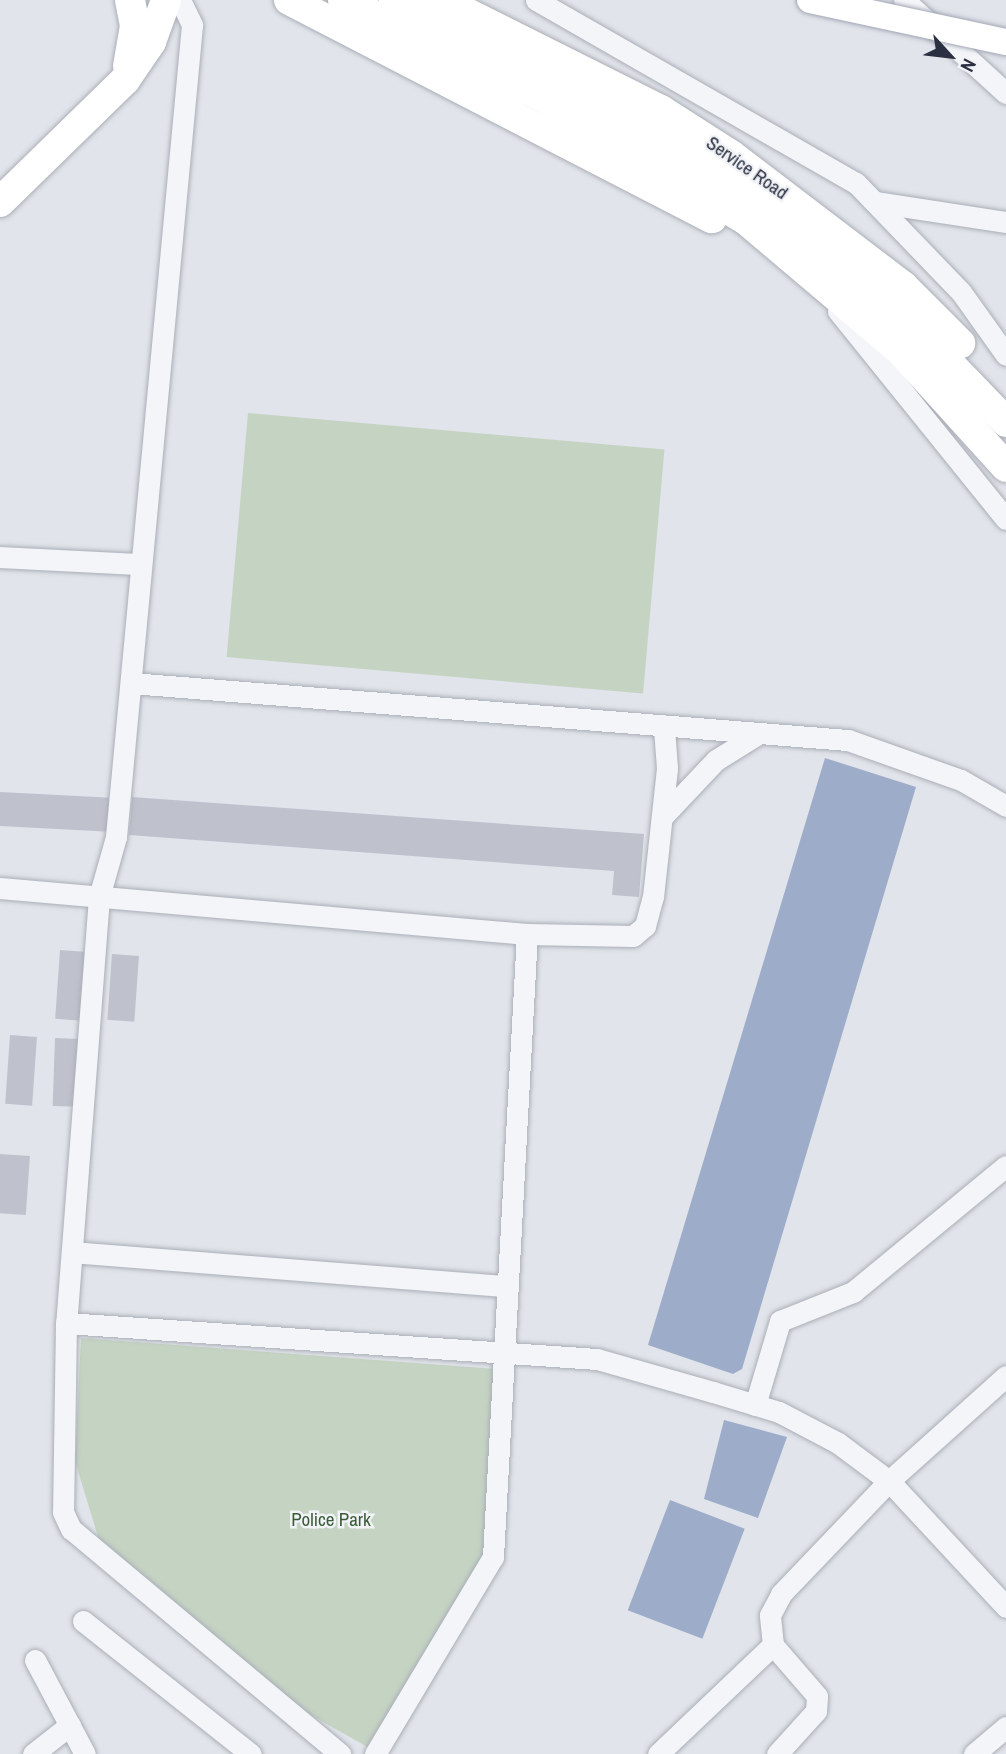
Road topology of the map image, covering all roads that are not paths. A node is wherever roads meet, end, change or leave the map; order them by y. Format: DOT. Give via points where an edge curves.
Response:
graph roads {
  1 [pos="130,0"];
  2 [pos="166,0"];
  3 [pos="180,0"];
  4 [pos="289,0"];
  5 [pos="343,0"];
  6 [pos="394,0"];
  7 [pos="441,0"];
  8 [pos="536,0"];
  9 [pos="810,0"];
  10 [pos="904,0"];
  11 [pos="1006,41"];
  12 [pos="125,80"];
  13 [pos="1006,93"];
  14 [pos="0,202"];
  15 [pos="875,202"];
  16 [pos="1006,222"];
  17 [pos="788,254"];
  18 [pos="1006,355"];
  19 [pos="1006,399"];
  20 [pos="1006,422"];
  21 [pos="1006,467"];
  22 [pos="1006,519"];
  23 [pos="0,557"];
  24 [pos="137,564"];
  25 [pos="131,683"];
  26 [pos="664,728"];
  27 [pos="758,734"];
  28 [pos="1006,806"];
  29 [pos="663,816"];
  30 [pos="0,888"];
  31 [pos="99,897"];
  32 [pos="527,934"];
  33 [pos="1006,1166"];
  34 [pos="72,1252"];
  35 [pos="506,1286"];
  36 [pos="66,1323"];
  37 [pos="502,1351"];
  38 [pos="1006,1376"];
  39 [pos="755,1405"];
  40 [pos="889,1481"];
  41 [pos="1006,1608"];
  42 [pos="83,1621"];
  43 [pos="773,1645"];
  44 [pos="35,1660"];
  45 [pos="70,1725"];
  46 [pos="1006,1727"];
  47 [pos="33,1754"];
  48 [pos="85,1754"];
  49 [pos="251,1754"];
  50 [pos="340,1754"];
  51 [pos="375,1754"];
  52 [pos="658,1754"];
  53 [pos="777,1754"];
  54 [pos="974,1754"];
  1 -- 12 [label="highway" via="135,26"];
  2 -- 12 [label="highway" via="151,42"];
  3 -- 24 [label="street" via="192,25"];
  4 -- 17 [label="highway" via="432,79"];
  5 -- 17 [label="highway" via="541,97 669,168"];
  6 -- 20 [label="highway" via="550,76 758,200 919,332"];
  7 -- 19 [label="highway, Service Road" via="661,110 731,155 903,286"];
  8 -- 15 [label="street" via="773,131"];
  9 -- 11 [label="main road, bridge"];
  10 -- 13 [label="street"];
  12 -- 14 [label="highway"];
  15 -- 16 [label="street"];
  15 -- 18 [label="street" via="961,292"];
  17 -- 21 [label="highway" via="900,350"];
  17 -- 22 [label="street" via="912,397"];
  23 -- 24 [label="street"];
  24 -- 25 [label="street"];
  25 -- 26 [label="street"];
  25 -- 31 [label="street" via="116,837"];
  26 -- 27 [label="street"];
  26 -- 29 [label="street"];
  27 -- 28 [label="street" via="848,740 900,755"];
  27 -- 29 [label="street" via="716,760"];
  29 -- 32 [label="street" via="653,897 639,931 633,936"];
  30 -- 31 [label="street"];
  31 -- 32 [label="street"];
  31 -- 34 [label="street"];
  32 -- 35 [label="street"];
  33 -- 39 [label="street" via="853,1292 780,1321"];
  34 -- 35 [label="street"];
  34 -- 36 [label="street"];
  35 -- 37 [label="street"];
  36 -- 37 [label="street"];
  36 -- 50 [label="street" via="63,1512 71,1529"];
  37 -- 39 [label="street" via="597,1359"];
  37 -- 51 [label="street" via="494,1557"];
  38 -- 40 [label="street"];
  39 -- 40 [label="street" via="838,1443"];
  40 -- 41 [label="street"];
  40 -- 43 [label="street" via="781,1594 770,1615"];
  42 -- 49 [label="street"];
  43 -- 52 [label="street"];
  43 -- 53 [label="street" via="817,1696 816,1711"];
  44 -- 45 [label="street"];
  45 -- 47 [label="street"];
  45 -- 48 [label="street"];
  46 -- 54 [label="street"];
}
